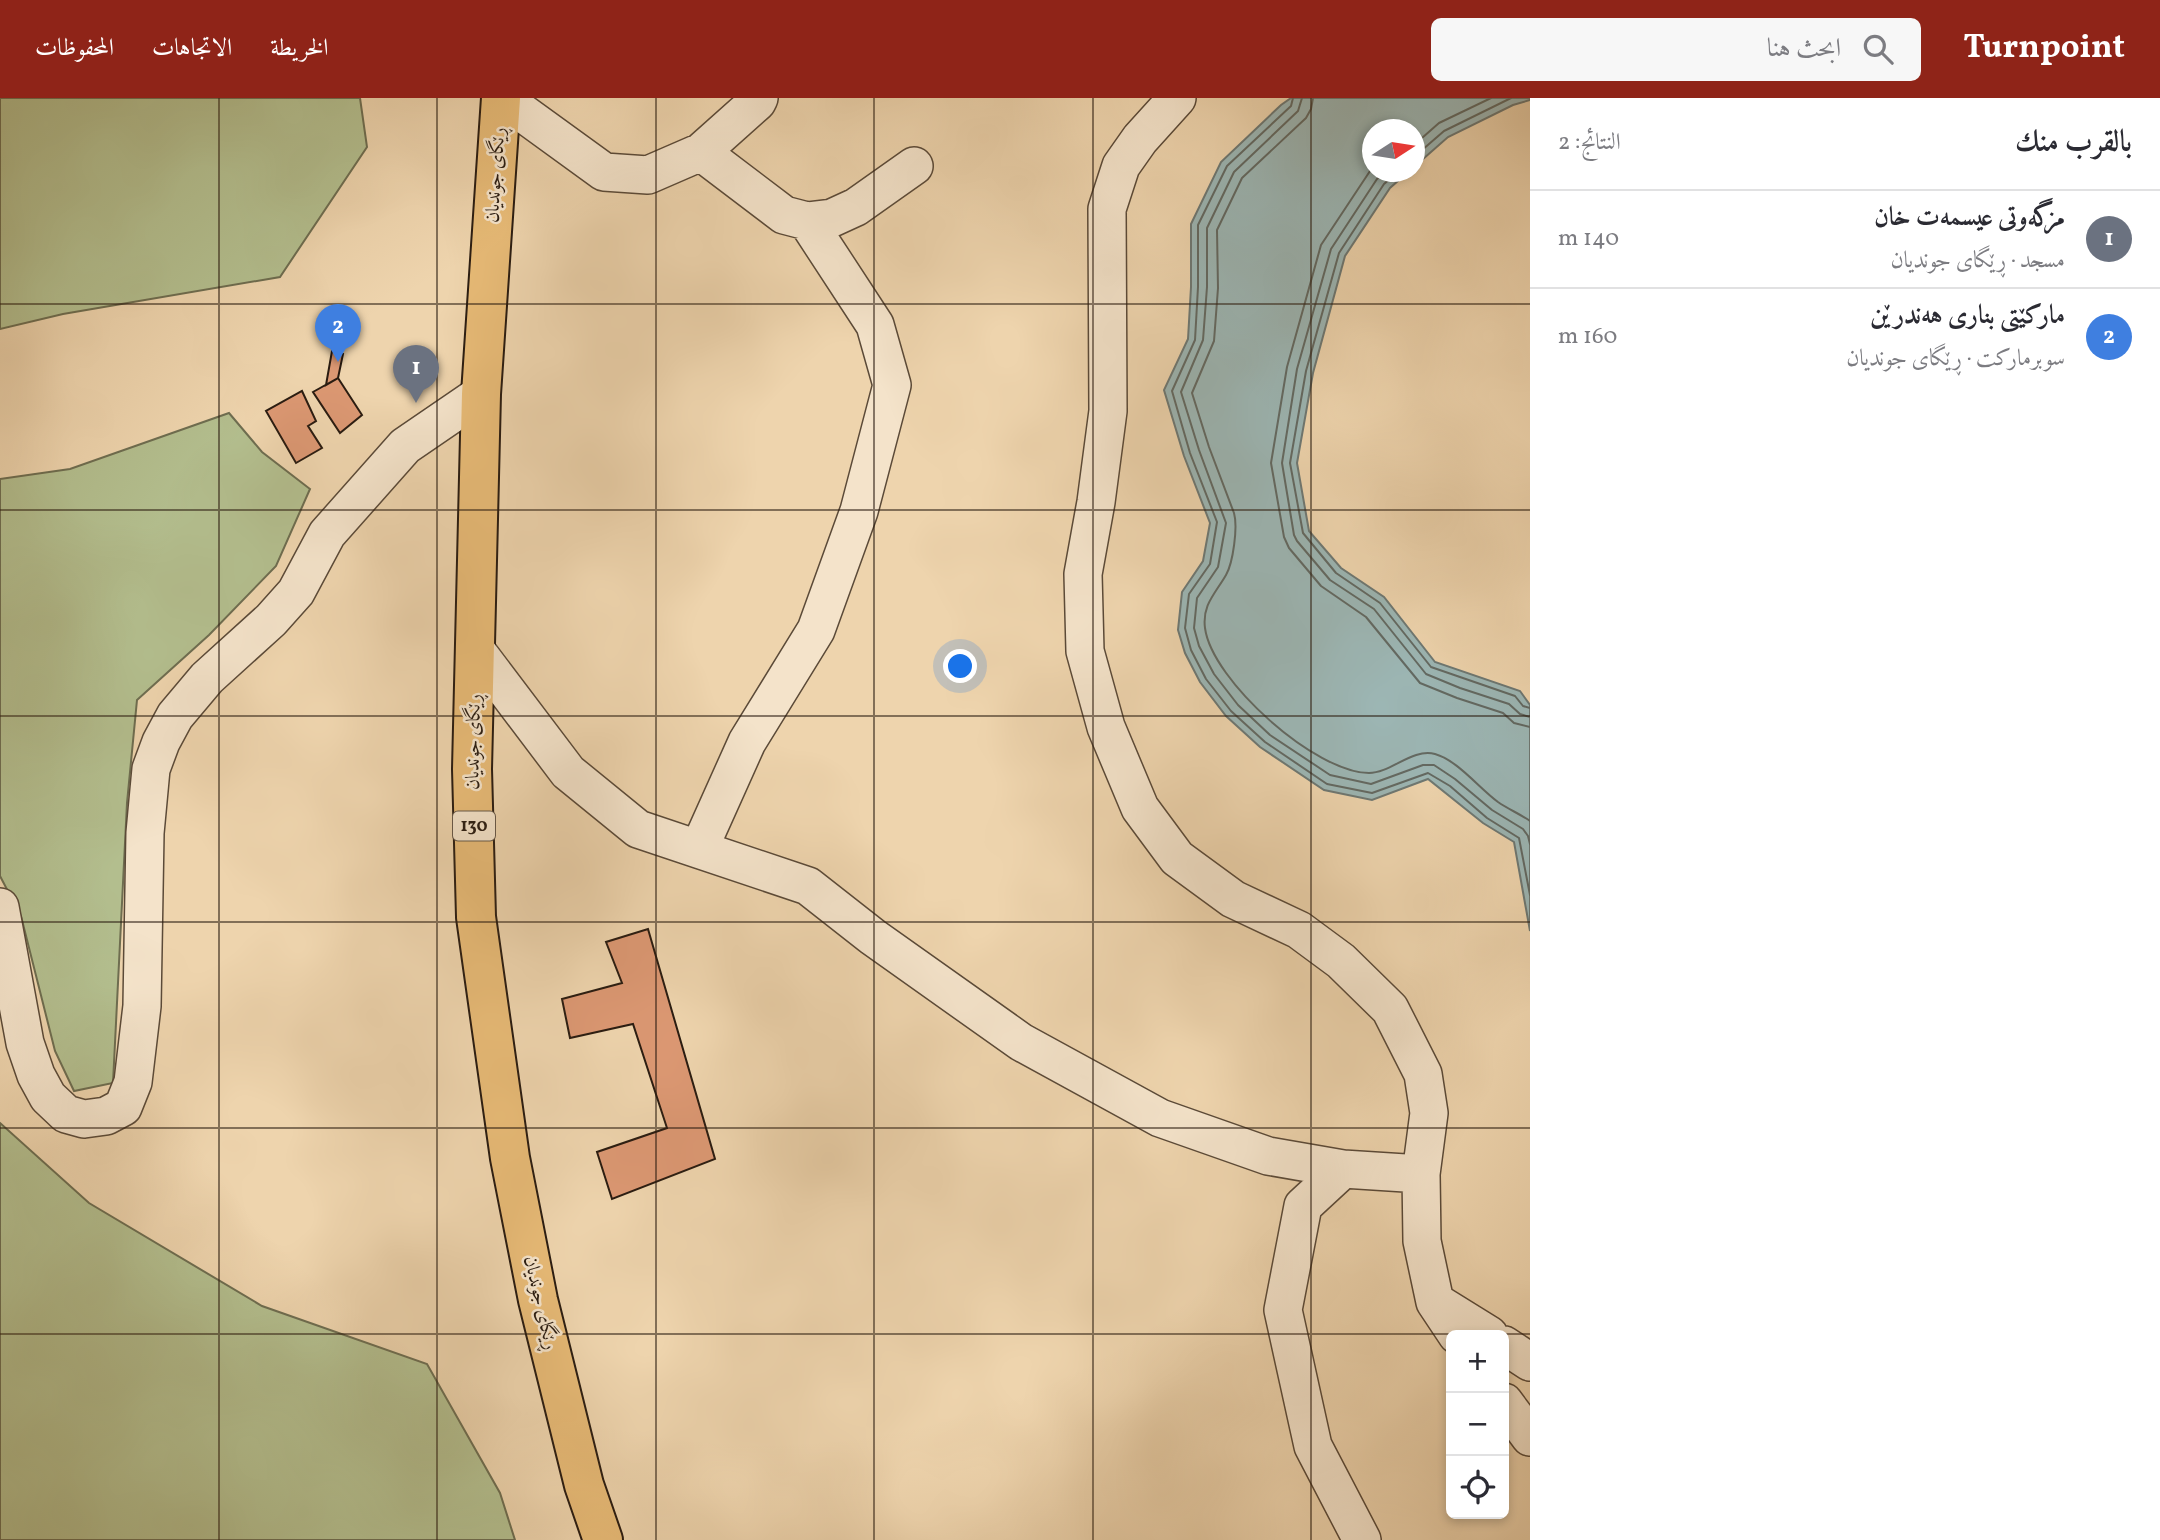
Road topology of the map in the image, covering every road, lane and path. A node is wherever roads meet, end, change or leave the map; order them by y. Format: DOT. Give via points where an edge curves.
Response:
graph roads {
  1 [pos="501,98"];
  2 [pos="759,98"];
  3 [pos="1177,98"];
  4 [pos="701,152"];
  5 [pos="914,166"];
  6 [pos="807,221"];
  7 [pos="481,394"];
  8 [pos="475,649"];
  9 [pos="699,849"];
  10 [pos="0,907"];
  11 [pos="1343,1169"];
  12 [pos="1421,1174"];
  13 [pos="1435,1301"];
  14 [pos="1454,1330"];
  15 [pos="1481,1330"];
  16 [pos="1509,1348"];
  17 [pos="1530,1362"];
  18 [pos="1509,1409"];
  19 [pos="1530,1437"];
  20 [pos="603,1540"];
  21 [pos="1362,1540"];
  1 -- 4 [label="street" via="604,172 648,175"];
  1 -- 7 [label="main road, ڕێگای جوندیان / 130"];
  2 -- 4 [label="street"];
  3 -- 12 [label="street" via="1121,166 1107,209 1108,411 1083,574 1085,651 1106,727 1140,808 1177,858 1233,900 1299,930 1341,961 1390,1009 1423,1074 1429,1113"];
  4 -- 6 [label="street" via="784,215"];
  5 -- 6 [label="street" via="856,207 832,218"];
  6 -- 9 [label="street" via="875,326 892,385 859,511 816,631 747,742"];
  7 -- 8 [label="main road, ڕێگای جوندیان / 130"];
  7 -- 10 [label="street" via="405,446 327,534 296,592 206,678 175,716 151,769 145,833 142,1006 133,1082 123,1107 106,1116 84,1119 66,1114 48,1097 25,1043"];
  8 -- 9 [label="street" via="568,772 638,829"];
  8 -- 20 [label="main road, ڕێگای جوندیان / 130" via="476,916 510,1157 538,1300 584,1485"];
  9 -- 11 [label="street" via="808,886 1021,1042 1160,1118 1268,1156"];
  11 -- 12 [label="street"];
  11 -- 21 [label="street" via="1303,1206 1283,1310 1312,1446"];
  12 -- 13 [label="street" via="1422,1241"];
  13 -- 14 [label="street"];
  13 -- 15 [label="street"];
  16 -- 17 [label="street"];
  18 -- 19 [label="street"];
}
